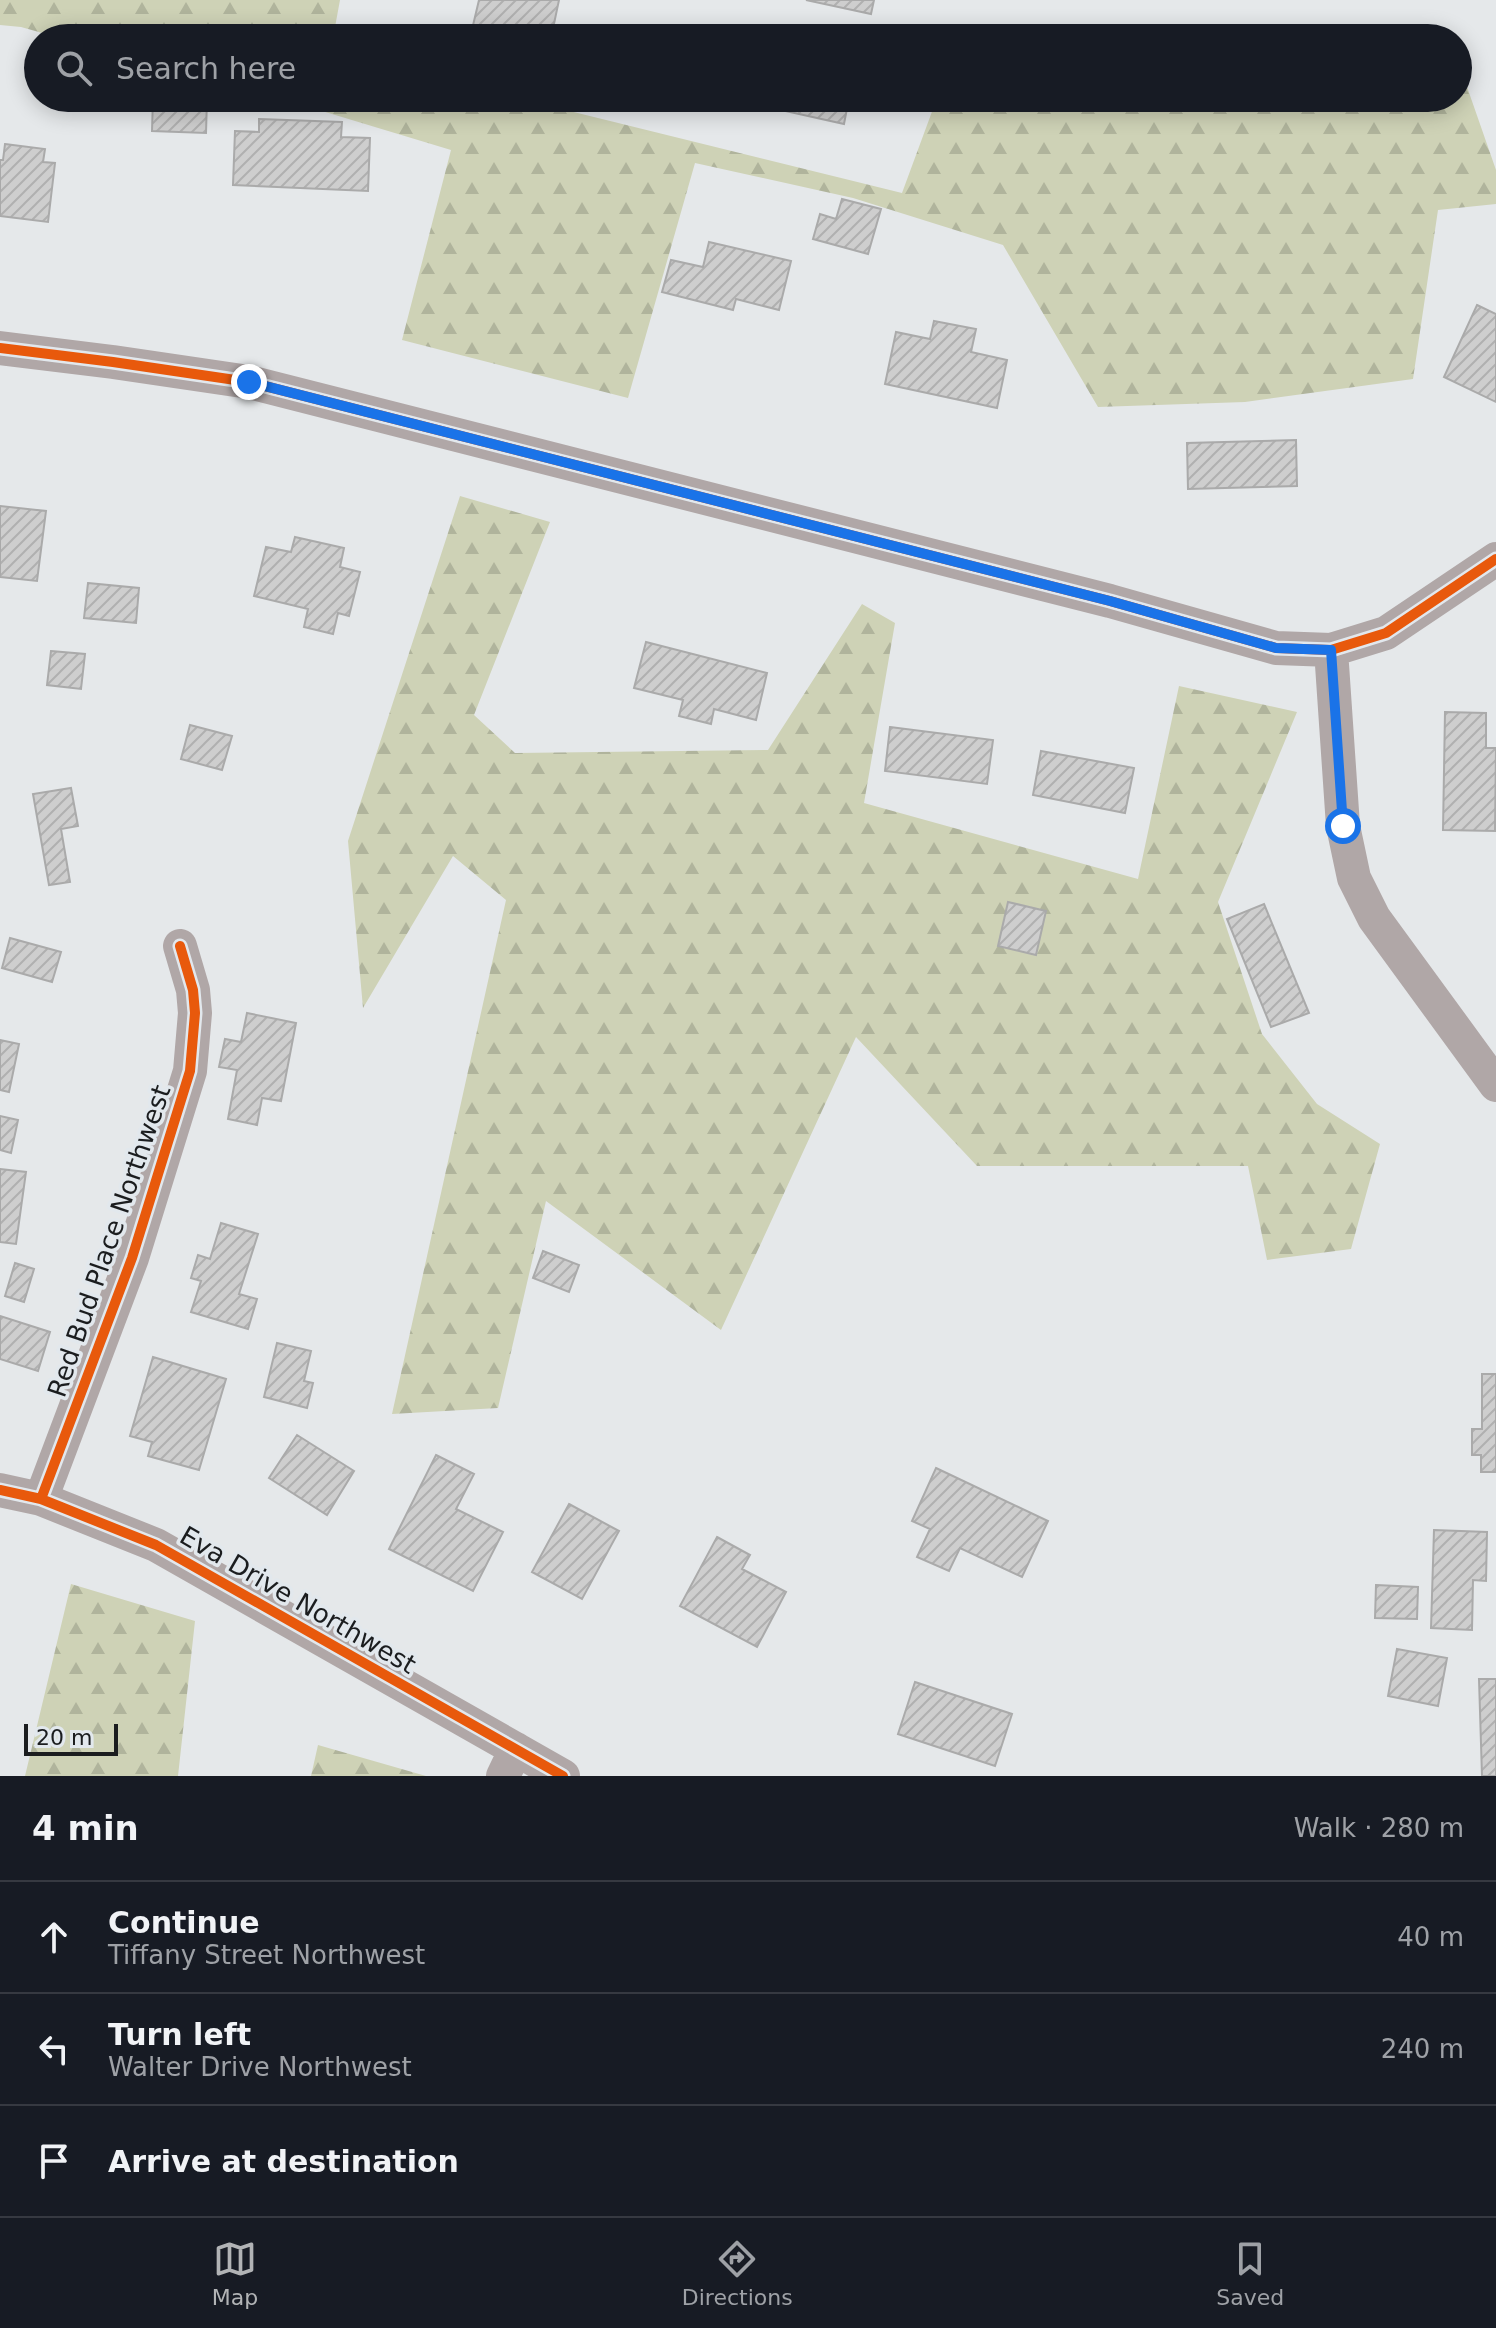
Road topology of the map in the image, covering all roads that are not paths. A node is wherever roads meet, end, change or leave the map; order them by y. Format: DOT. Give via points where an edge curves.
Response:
graph roads {
  1 [pos="0,348"];
  2 [pos="1496,559"];
  3 [pos="1331,650"];
  4 [pos="180,946"];
  5 [pos="1496,1085"];
  6 [pos="0,1490"];
  7 [pos="41,1499"];
  8 [pos="509,1762"];
  9 [pos="563,1776"];
  1 -- 3 [label="street" via="249,382 1276,648"];
  2 -- 3 [label="street" via="1386,633"];
  3 -- 5 [label="street" via="1343,826 1354,878 1374,918"];
  4 -- 7 [label="street, Red Bud Place Northwest" via="195,1013 190,1071 132,1258"];
  6 -- 7 [label="street, Eva Drive Northwest"];
  7 -- 8 [label="street, Eva Drive Northwest" via="156,1545"];
  8 -- 9 [label="street, Eva Drive Northwest"];
}
